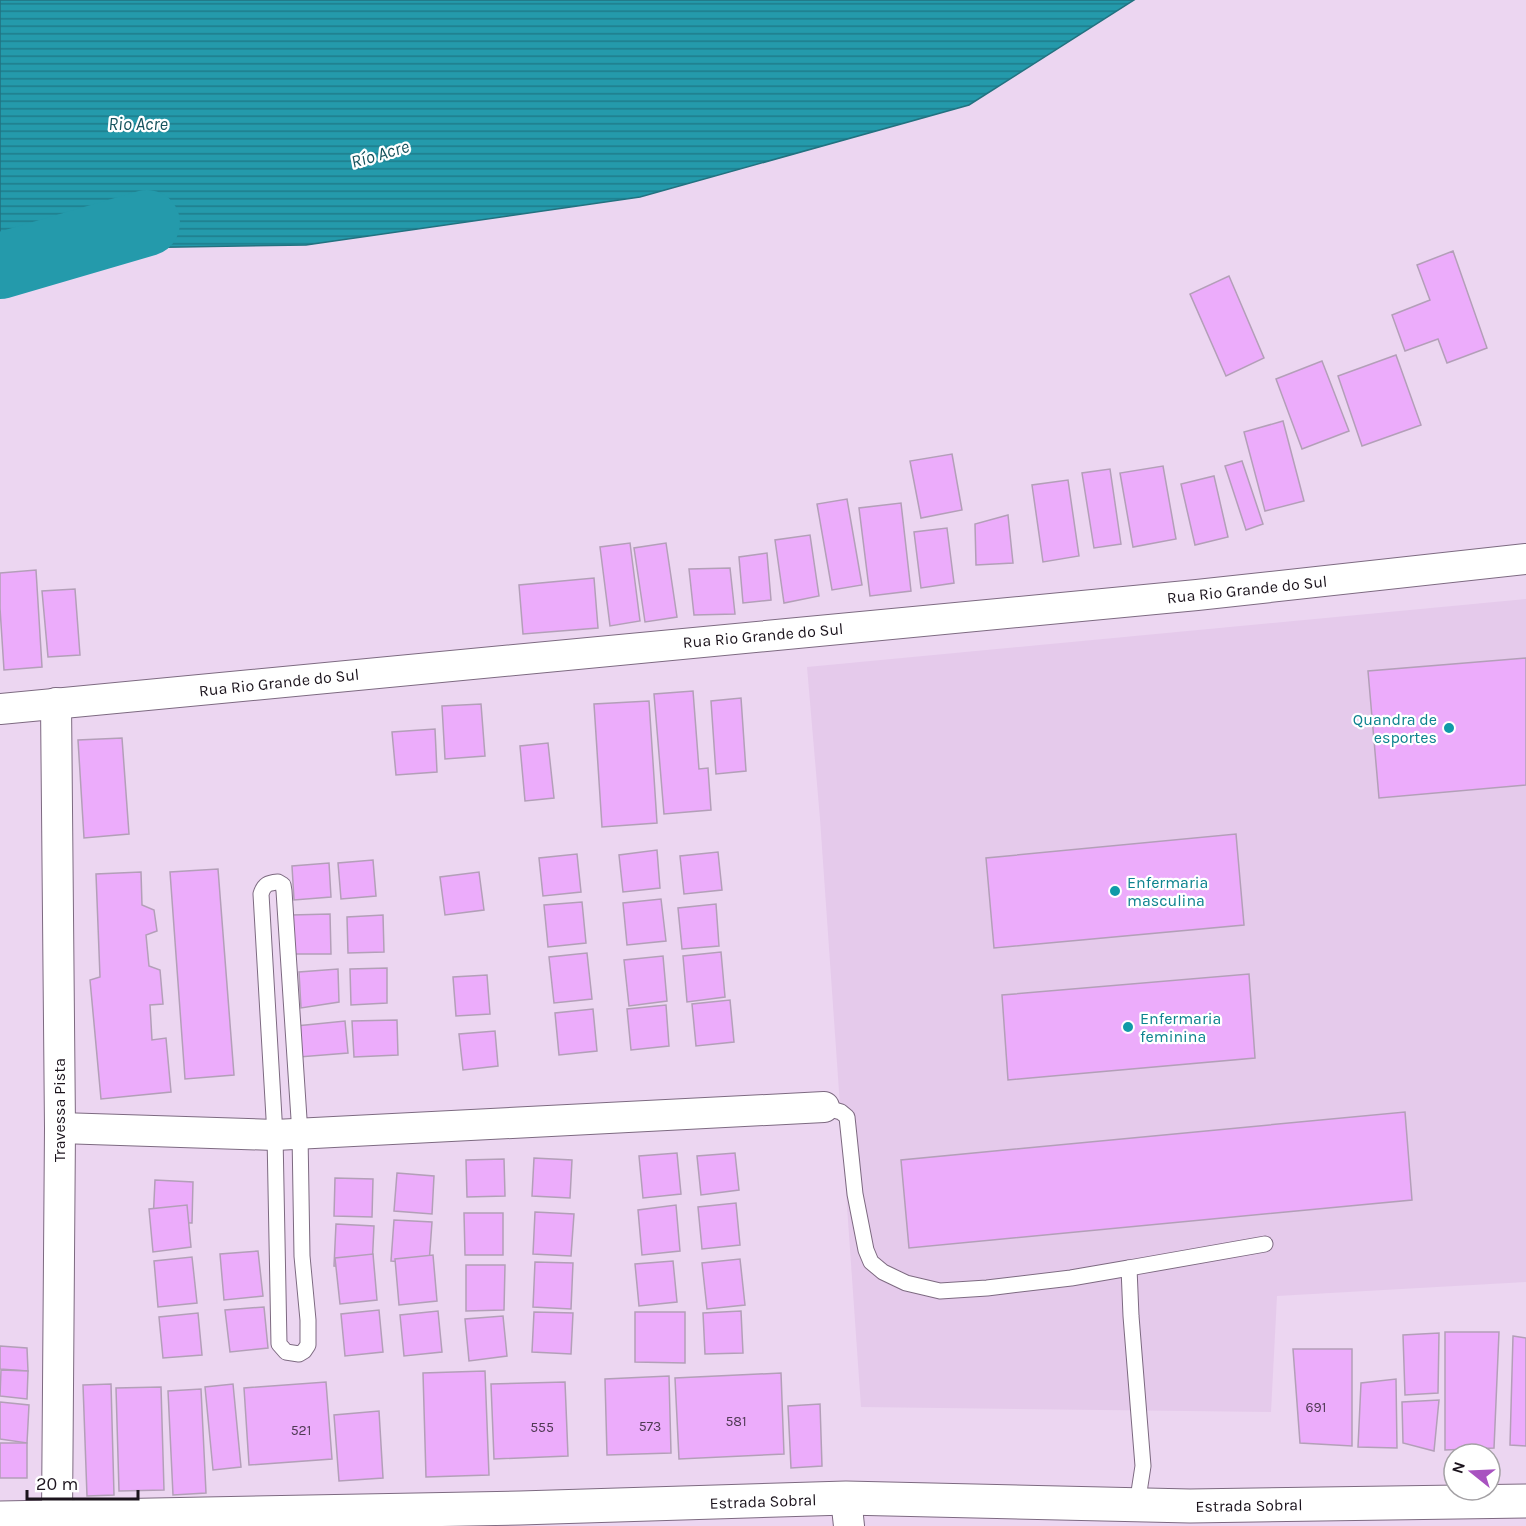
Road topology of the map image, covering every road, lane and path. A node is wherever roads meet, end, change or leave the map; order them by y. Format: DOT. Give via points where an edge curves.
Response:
graph roads {
  1 [pos="1526,559"];
  2 [pos="56,703"];
  3 [pos="0,710"];
  4 [pos="824,1107"];
  5 [pos="60,1128"];
  6 [pos="288,1134"];
  7 [pos="1265,1244"];
  8 [pos="1129,1268"];
  9 [pos="1526,1501"];
  10 [pos="1137,1505"];
  11 [pos="848,1512"];
  12 [pos="57,1516"];
  13 [pos="1190,1516"];
  14 [pos="520,1517"];
  15 [pos="0,1518"];
  16 [pos="174,1520"];
  1 -- 2 [label="street, Rua Rio Grande do Sul" via="1197,595"];
  2 -- 3 [label="street, Rua Rio Grande do Sul"];
  2 -- 5 [label="street, Travessa Pista"];
  4 -- 6 [label="street"];
  4 -- 8 [label="lane" via="841,1112 850,1124 855,1194 866,1250 871,1262 883,1272 906,1283 940,1291"];
  5 -- 6 [label="street"];
  5 -- 12 [label="street, Travessa Pista"];
  6 -- 6 [label="lane" via="308,1345 299,1354 286,1352 279,1344"];
  6 -- 6 [label="lane" via="261,894 268,883 278,882 284,891"];
  7 -- 8 [label="lane"];
  8 -- 10 [label="lane" via="1143,1466"];
  9 -- 13 [label="street, Estrada Sobral"];
  10 -- 11 [label="street, Estrada Sobral"];
  10 -- 13 [label="street, Estrada Sobral"];
  11 -- 14 [label="street, Estrada Sobral"];
  12 -- 15 [label="street, Estrada Sobral"];
  12 -- 16 [label="street, Estrada Sobral"];
  14 -- 16 [label="street, Estrada Sobral"];
}
